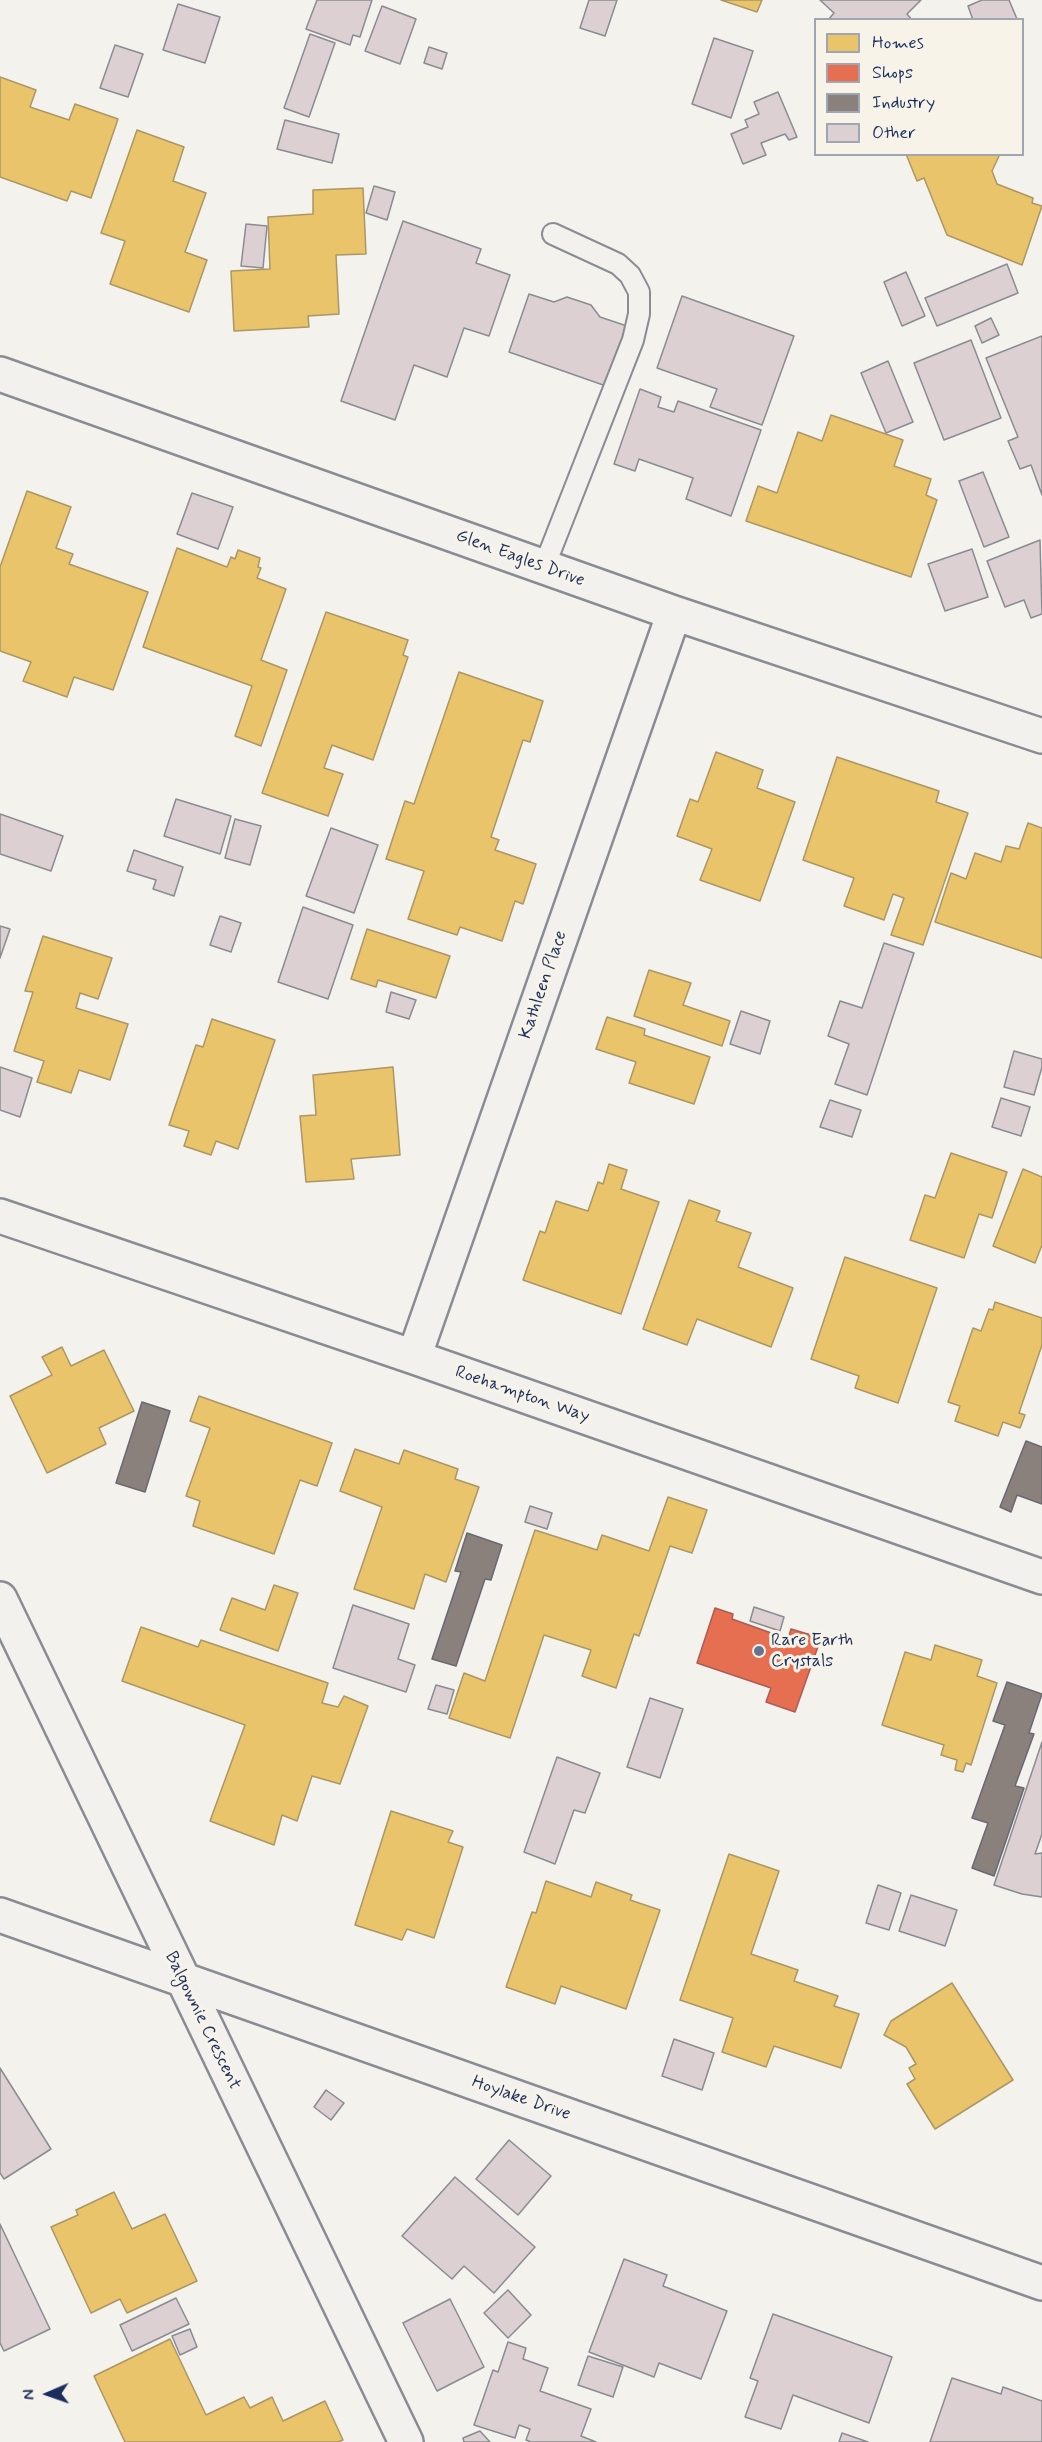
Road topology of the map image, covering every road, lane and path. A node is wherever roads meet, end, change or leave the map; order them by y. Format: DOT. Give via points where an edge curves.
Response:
graph roads {
  1 [pos="553,234"];
  2 [pos="0,374"];
  3 [pos="544,567"];
  4 [pos="674,613"];
  5 [pos="1042,736"];
  6 [pos="0,1216"];
  7 [pos="414,1357"];
  8 [pos="1042,1577"];
  9 [pos="0,1599"];
  10 [pos="0,1915"];
  11 [pos="181,1978"];
  12 [pos="1042,2283"];
  13 [pos="406,2442"];
  1 -- 3 [label="lane" via="618,264 630,275 639,292 639,314 633,340"];
  2 -- 3 [label="street, Glen Eagles Drive"];
  3 -- 4 [label="street, Glen Eagles Drive"];
  4 -- 5 [label="street, Glen Eagles Drive"];
  4 -- 7 [label="street, Kathleen Place"];
  6 -- 7 [label="street, Roehampton Way"];
  7 -- 8 [label="street, Roehampton Way"];
  9 -- 11 [label="street, Balgownie Crescent"];
  10 -- 11 [label="street, Hoylake Drive"];
  11 -- 12 [label="street, Hoylake Drive"];
  11 -- 13 [label="street, Balgownie Crescent"];
}
